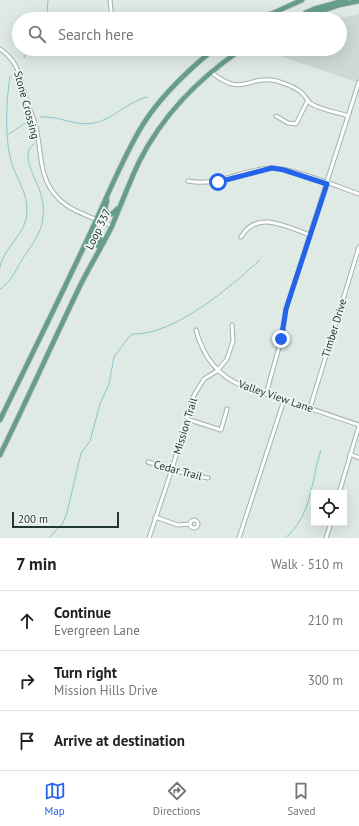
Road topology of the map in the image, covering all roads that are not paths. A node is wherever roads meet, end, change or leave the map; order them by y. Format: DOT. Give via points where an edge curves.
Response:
graph roads {
  1 [pos="110,0"];
  2 [pos="302,0"];
  3 [pos="346,0"];
  4 [pos="359,1"];
  5 [pos="111,12"];
  6 [pos="275,12"];
  7 [pos="309,12"];
  8 [pos="318,12"];
  9 [pos="0,49"];
  10 [pos="206,56"];
  11 [pos="233,56"];
  12 [pos="211,72"];
  13 [pos="359,82"];
  14 [pos="300,86"];
  15 [pos="298,89"];
  16 [pos="308,100"];
  17 [pos="276,116"];
  18 [pos="348,116"];
  19 [pos="188,181"];
  20 [pos="327,184"];
  21 [pos="110,187"];
  22 [pos="359,194"];
  23 [pos="119,206"];
  24 [pos="96,219"];
  25 [pos="112,226"];
  26 [pos="310,235"];
  27 [pos="241,237"];
  28 [pos="88,239"];
  29 [pos="359,247"];
  30 [pos="96,254"];
  31 [pos="232,325"];
  32 [pos="196,330"];
  33 [pos="217,371"];
  34 [pos="266,394"];
  35 [pos="284,400"];
  36 [pos="310,408"];
  37 [pos="227,409"];
  38 [pos="187,418"];
  39 [pos="0,420"];
  40 [pos="359,425"];
  41 [pos="350,454"];
  42 [pos="0,456"];
  43 [pos="359,458"];
  44 [pos="148,462"];
  45 [pos="172,469"];
  46 [pos="208,478"];
  47 [pos="340,490"];
  48 [pos="155,518"];
  49 [pos="190,524"];
  50 [pos="330,526"];
  51 [pos="148,538"];
  52 [pos="239,538"];
  53 [pos="326,538"];
  1 -- 5 [label="street"];
  2 -- 6 [label="main road"];
  3 -- 7 [label="main road"];
  4 -- 8 [label="main road"];
  9 -- 24 [label="street, Stone Crossing" via="10,57 20,74 36,128 40,162 50,188 66,205"];
  10 -- 21 [label="main road, Loop 337" via="174,85 156,106 139,130"];
  11 -- 12 [label="main road, Loop 337"];
  12 -- 15 [label="street" via="230,85 269,80"];
  12 -- 23 [label="main road, Loop 337" via="180,101 162,125 140,161"];
  13 -- 18 [label="street"];
  14 -- 15 [label="street"];
  15 -- 16 [label="street"];
  16 -- 17 [label="street" via="296,124 288,123"];
  16 -- 18 [label="street" via="317,106"];
  18 -- 20 [label="street"];
  19 -- 20 [label="street" via="212,183 272,168"];
  20 -- 22 [label="street"];
  20 -- 26 [label="street"];
  21 -- 23 [label="main road" via="106,213 112,214"];
  21 -- 24 [label="main road, Loop 337"];
  23 -- 25 [label="main road, Loop 337"];
  24 -- 25 [label="street, Stone Crossing"];
  24 -- 28 [label="main road, Loop 337"];
  25 -- 30 [label="main road, Loop 337"];
  26 -- 27 [label="street" via="265,221 249,226"];
  26 -- 34 [label="street" via="286,309 283,333"];
  28 -- 30 [label="main road" via="94,232 100,235"];
  28 -- 39 [label="main road, Loop 337"];
  29 -- 36 [label="street, Timber Drive"];
  30 -- 42 [label="main road, Loop 337"];
  31 -- 33 [label="street, Mission Trail" via="231,350"];
  32 -- 33 [label="street, Valley View Lane" via="204,352"];
  33 -- 34 [label="street, Valley View Lane" via="237,384"];
  33 -- 38 [label="street, Mission Trail" via="204,379 196,389"];
  34 -- 35 [label="street, Valley View Lane"];
  35 -- 36 [label="street, Valley View Lane"];
  35 -- 52 [label="street"];
  36 -- 40 [label="street, Valley View Lane"];
  37 -- 38 [label="street" via="221,430"];
  38 -- 45 [label="street, Mission Trail"];
  40 -- 41 [label="street"];
  41 -- 43 [label="street"];
  41 -- 47 [label="street"];
  44 -- 45 [label="street, Cedar Trail"];
  45 -- 46 [label="street, Cedar Trail"];
  45 -- 48 [label="street, Mission Trail"];
  48 -- 49 [label="street" via="178,525"];
  48 -- 51 [label="street, Mission Trail"];
  50 -- 53 [label="street"];
}
